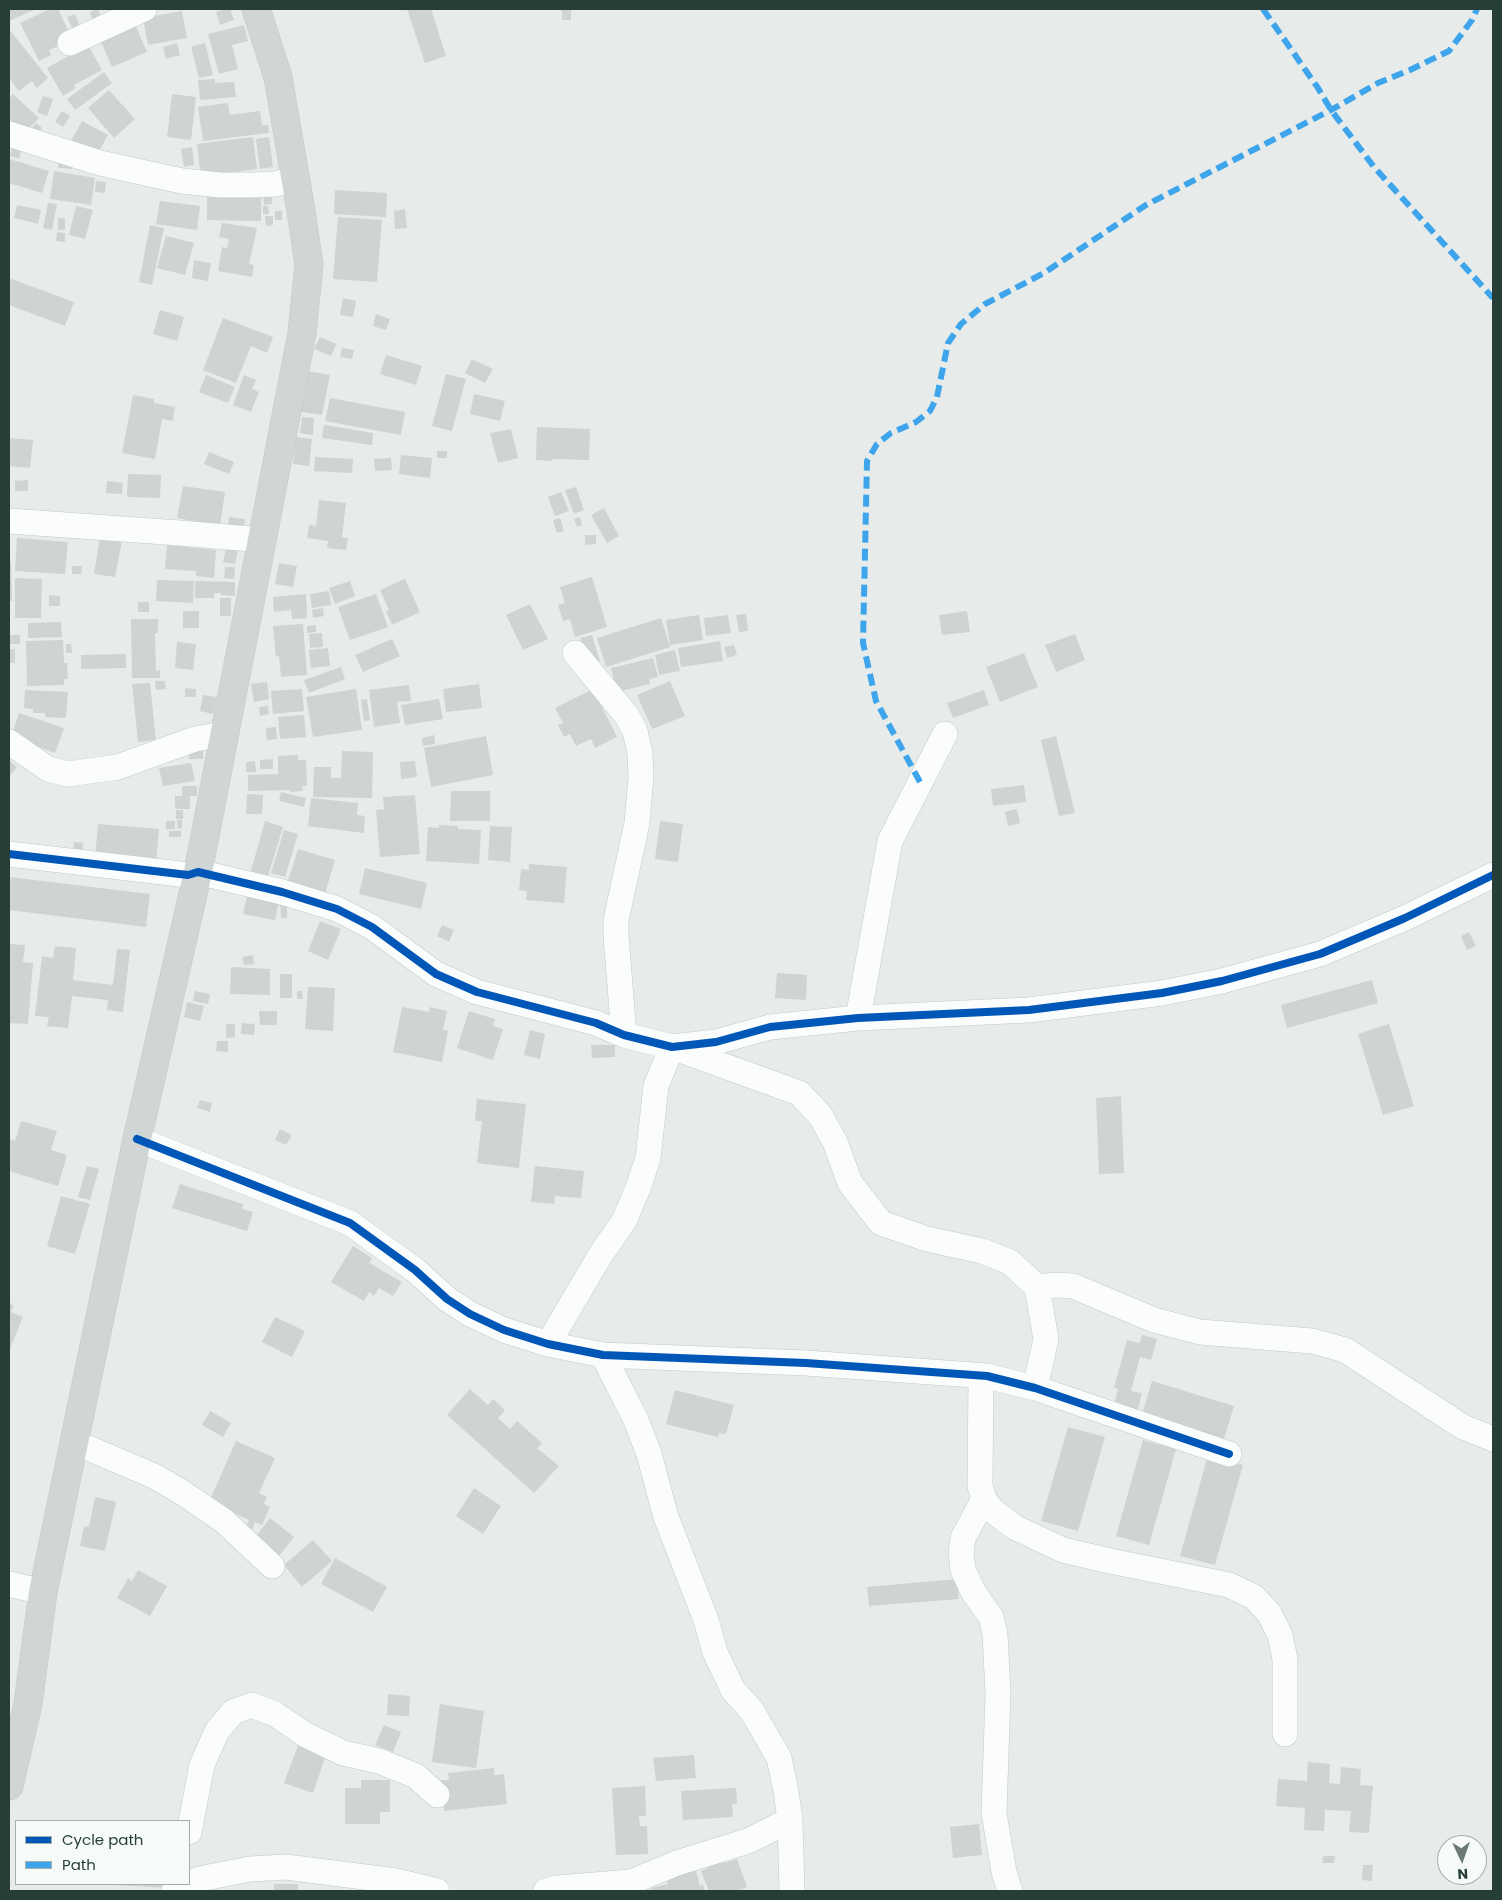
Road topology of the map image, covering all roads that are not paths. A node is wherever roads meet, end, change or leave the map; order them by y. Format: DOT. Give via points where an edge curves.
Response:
graph roads {
  1 [pos="144,9"];
  2 [pos="256,9"];
  3 [pos="70,43"];
  4 [pos="9,134"];
  5 [pos="296,178"];
  6 [pos="9,521"];
  7 [pos="262,540"];
  8 [pos="575,653"];
  9 [pos="224,734"];
  10 [pos="945,734"];
  11 [pos="9,742"];
  12 [pos="9,854"];
  13 [pos="198,872"];
  14 [pos="1493,875"];
  15 [pos="858,1018"];
  16 [pos="624,1035"];
  17 [pos="672,1046"];
  18 [pos="137,1139"];
  19 [pos="1038,1287"];
  20 [pos="548,1344"];
  21 [pos="603,1355"];
  22 [pos="981,1376"];
  23 [pos="1035,1388"];
  24 [pos="1493,1439"];
  25 [pos="74,1442"];
  26 [pos="1229,1454"];
  27 [pos="984,1499"];
  28 [pos="272,1566"];
  29 [pos="9,1584"];
  30 [pos="43,1592"];
  31 [pos="1285,1734"];
  32 [pos="9,1786"];
  33 [pos="437,1795"];
  34 [pos="790,1820"];
  35 [pos="190,1827"];
  36 [pos="190,1883"];
  37 [pos="437,1891"];
  38 [pos="546,1891"];
  39 [pos="792,1891"];
  40 [pos="1010,1891"];
  1 -- 3 [label="street"];
  2 -- 5 [label="main road" via="278,77"];
  4 -- 5 [label="street" via="100,163 182,182 252,185 276,184"];
  5 -- 7 [label="main road" via="309,265 302,333"];
  6 -- 7 [label="street"];
  7 -- 9 [label="main road"];
  8 -- 16 [label="street" via="627,716 635,731 640,753 637,822 616,920"];
  9 -- 11 [label="street" via="195,739 118,767 68,774 48,769"];
  9 -- 13 [label="main road"];
  10 -- 15 [label="street" via="890,841"];
  12 -- 13 [label="street" via="188,875"];
  13 -- 16 [label="street" via="337,909 372,927 436,974 469,988 596,1023"];
  13 -- 18 [label="main road"];
  14 -- 15 [label="street" via="1405,918 1320,954 1222,981 1162,994 1029,1010"];
  15 -- 17 [label="street" via="770,1027 716,1042"];
  16 -- 17 [label="street"];
  17 -- 19 [label="street" via="799,1093 820,1115 835,1142 850,1182 881,1223 1010,1262"];
  17 -- 20 [label="street" via="656,1086 648,1158 638,1188 624,1221"];
  18 -- 20 [label="street" via="350,1223 470,1314 504,1330"];
  18 -- 25 [label="main road"];
  19 -- 23 [label="street" via="1046,1339"];
  19 -- 24 [label="street" via="1073,1286 1154,1320 1200,1332 1312,1341 1345,1350 1464,1427"];
  20 -- 21 [label="street"];
  21 -- 22 [label="street" via="806,1363"];
  21 -- 34 [label="street" via="650,1454 666,1517 715,1652 733,1690 752,1711 779,1758"];
  22 -- 23 [label="street"];
  22 -- 27 [label="street" via="980,1486"];
  23 -- 26 [label="street"];
  25 -- 28 [label="street" via="146,1472 183,1493 224,1521"];
  25 -- 30 [label="main road"];
  27 -- 31 [label="street" via="992,1510 1014,1527 1063,1550 1230,1585 1254,1596 1269,1613 1280,1635 1286,1659"];
  27 -- 40 [label="street" via="963,1538 961,1553 964,1570 974,1593 991,1617 995,1634 998,1694 994,1814"];
  29 -- 30 [label="street"];
  30 -- 32 [label="main road" via="28,1704"];
  33 -- 35 [label="street" via="416,1776 379,1761 344,1753 306,1735 275,1714 252,1705 233,1712 217,1731 202,1765"];
  34 -- 38 [label="street" via="748,1841 677,1863 631,1882"];
  34 -- 39 [label="street"];
  36 -- 37 [label="street" via="250,1870 286,1867 396,1881"];
}
